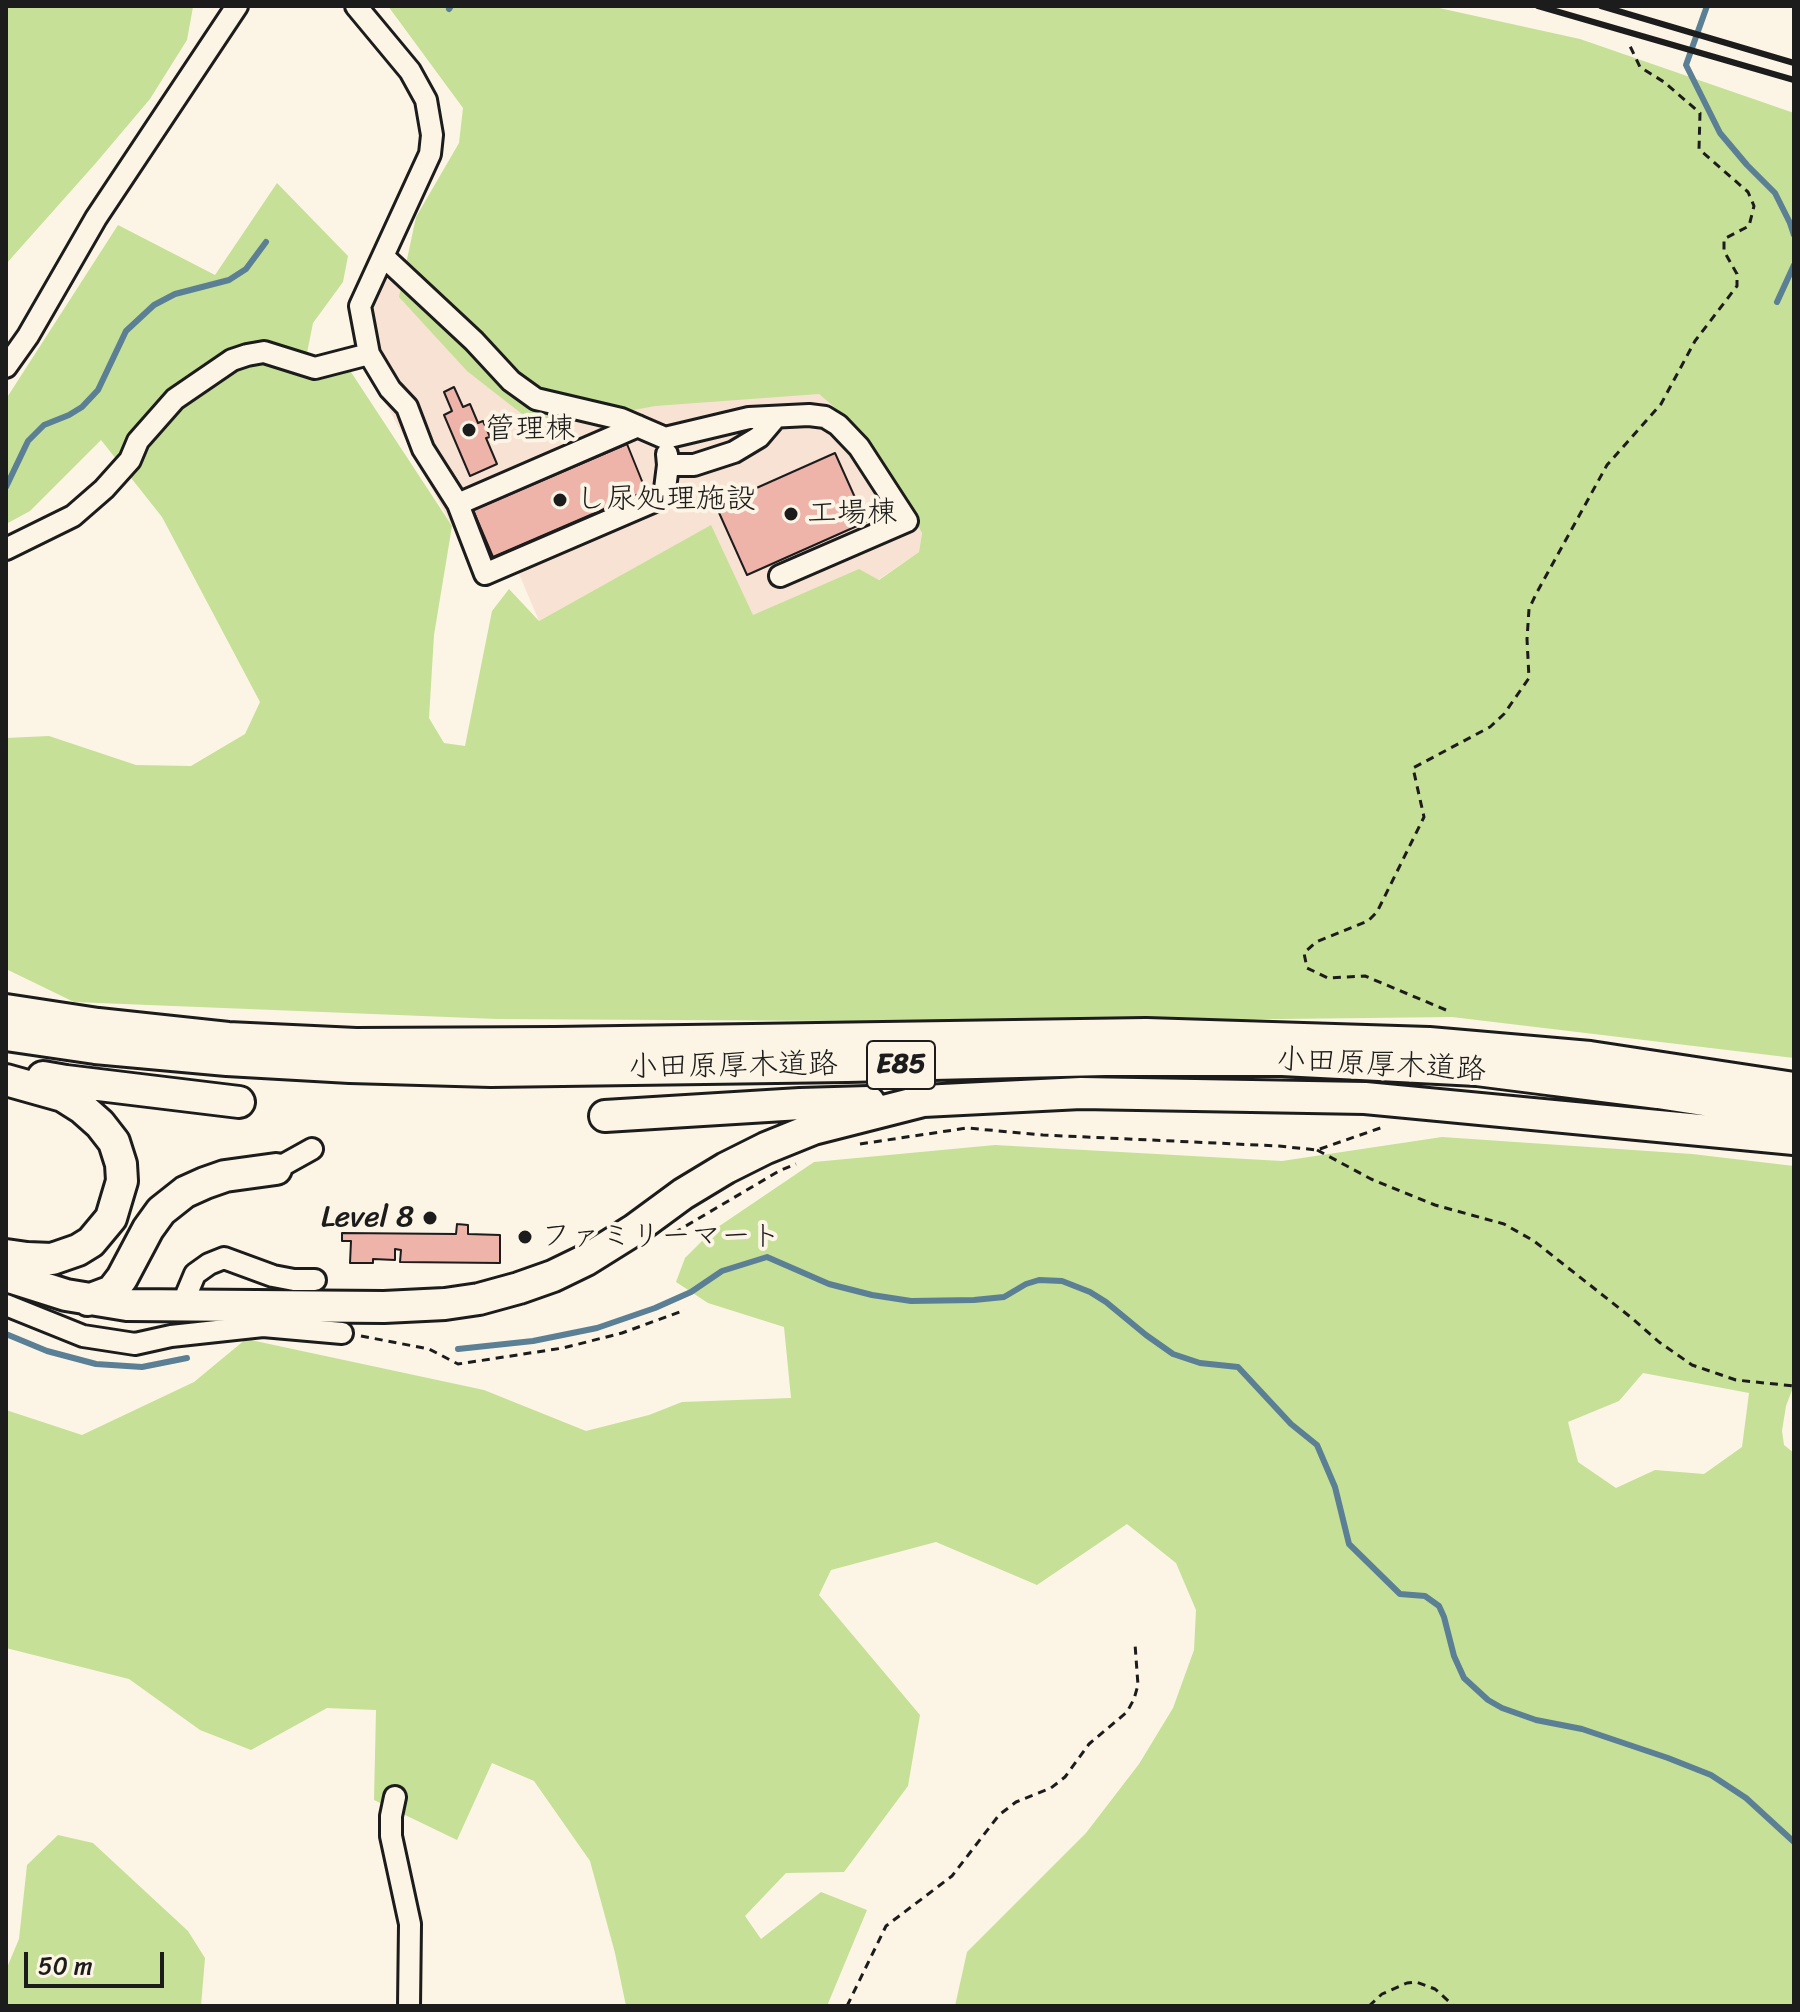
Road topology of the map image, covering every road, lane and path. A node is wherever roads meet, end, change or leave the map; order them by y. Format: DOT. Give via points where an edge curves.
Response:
graph roads {
  1 [pos="237,6"];
  2 [pos="356,6"];
  3 [pos="1629,44"];
  4 [pos="380,262"];
  5 [pos="365,355"];
  6 [pos="6,367"];
  7 [pos="776,417"];
  8 [pos="638,426"];
  9 [pos="665,438"];
  10 [pos="668,465"];
  11 [pos="458,504"];
  12 [pos="6,549"];
  13 [pos="780,576"];
  14 [pos="6,1010"];
  15 [pos="1446,1010"];
  16 [pos="6,1035"];
  17 [pos="6,1070"];
  18 [pos="6,1080"];
  19 [pos="1794,1088"];
  20 [pos="923,1101"];
  21 [pos="239,1102"];
  22 [pos="1794,1114"];
  23 [pos="605,1116"];
  24 [pos="1398,1126"];
  25 [pos="1794,1139"];
  26 [pos="847,1146"];
  27 [pos="312,1149"];
  28 [pos="1317,1150"];
  29 [pos="806,1160"];
  30 [pos="276,1169"];
  31 [pos="663,1239"];
  32 [pos="6,1255"];
  33 [pos="6,1276"];
  34 [pos="315,1280"];
  35 [pos="187,1293"];
  36 [pos="88,1300"];
  37 [pos="6,1305"];
  38 [pos="685,1310"];
  39 [pos="342,1333"];
  40 [pos="1794,1386"];
  41 [pos="1135,1644"];
  42 [pos="395,1797"];
  43 [pos="409,2006"];
  44 [pos="847,2006"];
  45 [pos="1369,2006"];
  46 [pos="1454,2006"];
  1 -- 6 [label="street" via="96,218"];
  2 -- 4 [label="street" via="410,71 426,100 432,135 430,154"];
  3 -- 15 [label="path" via="1640,67 1700,113 1699,149 1748,192 1754,206 1749,226 1724,239 1737,286 1695,341 1661,404 1607,465 1536,594 1529,609 1529,678 1490,727 1413,768 1424,817 1377,912 1304,953 1307,968 1328,978 1365,976"];
  4 -- 5 [label="street" via="360,306"];
  4 -- 8 [label="street" via="536,399"];
  5 -- 11 [label="street" via="407,407 423,449"];
  5 -- 12 [label="street" via="315,368 264,352 232,360 175,399 138,441 130,460 73,516"];
  7 -- 9 [label="street" via="749,418"];
  7 -- 10 [label="street" via="759,437 734,452 694,465"];
  7 -- 13 [label="street" via="825,417 838,425 859,447 907,521"];
  8 -- 9 [label="street"];
  8 -- 11 [label="street"];
  9 -- 10 [label="street"];
  10 -- 11 [label="street" via="664,497 485,574"];
  14 -- 19 [label="highway, 小田原厚木道路 / E85" via="228,1038 356,1044 1146,1034 1429,1043 1590,1057"];
  16 -- 22 [label="highway, 小田原厚木道路 / E85" via="227,1060 491,1071 1282,1060 1477,1070"];
  17 -- 21 [label="highway"];
  18 -- 32 [label="highway" via="63,1096 91,1116 114,1142 122,1181 111,1218 91,1242 52,1259"];
  20 -- 23 [label="highway"];
  20 -- 25 [label="highway" via="1081,1093 1365,1098"];
  20 -- 36 [label="highway" via="813,1129 766,1148 704,1181 586,1260 479,1299 384,1307 127,1305"];
  24 -- 28 [label="path"];
  26 -- 28 [label="path" via="967,1128"];
  27 -- 30 [label="street"];
  28 -- 40 [label="path" via="1371,1179 1435,1205 1504,1224 1534,1241 1692,1365 1736,1380"];
  29 -- 31 [label="path"];
  30 -- 36 [label="highway" via="225,1176 185,1192 161,1211 112,1291"];
  33 -- 36 [label="highway"];
  34 -- 35 [label="street" via="273,1276 224,1258 195,1274"];
  37 -- 39 [label="street" via="83,1336 135,1344 175,1327 263,1326"];
  38 -- 39 [label="path" via="563,1348 458,1364 429,1349"];
  41 -- 44 [label="path" via="1138,1685 1127,1712 1089,1744 1065,1777 999,1815 952,1876 886,1926"];
  42 -- 43 [label="street" via="391,1836 410,1924"];
  45 -- 46 [label="path" via="1382,1994 1416,1982 1435,1989"];
}
